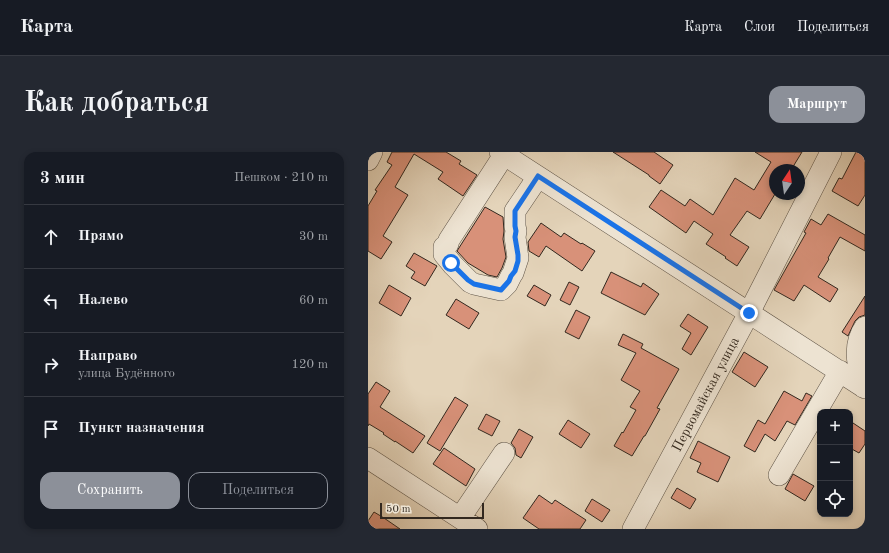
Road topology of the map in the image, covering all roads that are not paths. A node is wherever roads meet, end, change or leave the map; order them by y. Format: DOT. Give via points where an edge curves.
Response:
graph roads {
  1 [pos="372,152"];
  2 [pos="831,152"];
  3 [pos="502,153"];
  4 [pos="368,160"];
  5 [pos="538,176"];
  6 [pos="749,313"];
  7 [pos="865,327"];
  8 [pos="840,371"];
  9 [pos="864,387"];
  10 [pos="504,453"];
  11 [pos="368,458"];
  12 [pos="779,475"];
  13 [pos="460,518"];
  14 [pos="477,529"];
  15 [pos="633,529"];
  1 -- 4 [label="street"];
  2 -- 6 [label="street, Первомайская улица"];
  3 -- 5 [label="street"];
  3 -- 5 [label="street" via="444,248 444,254 470,282 501,290 507,284 515,271 518,258 515,211"];
  5 -- 6 [label="street"];
  6 -- 8 [label="street"];
  6 -- 15 [label="street, Первомайская улица"];
  7 -- 9 [label="street" via="857,344 858,365"];
  8 -- 9 [label="street"];
  8 -- 12 [label="street"];
  10 -- 13 [label="street"];
  11 -- 13 [label="street"];
  13 -- 14 [label="street"];
}
